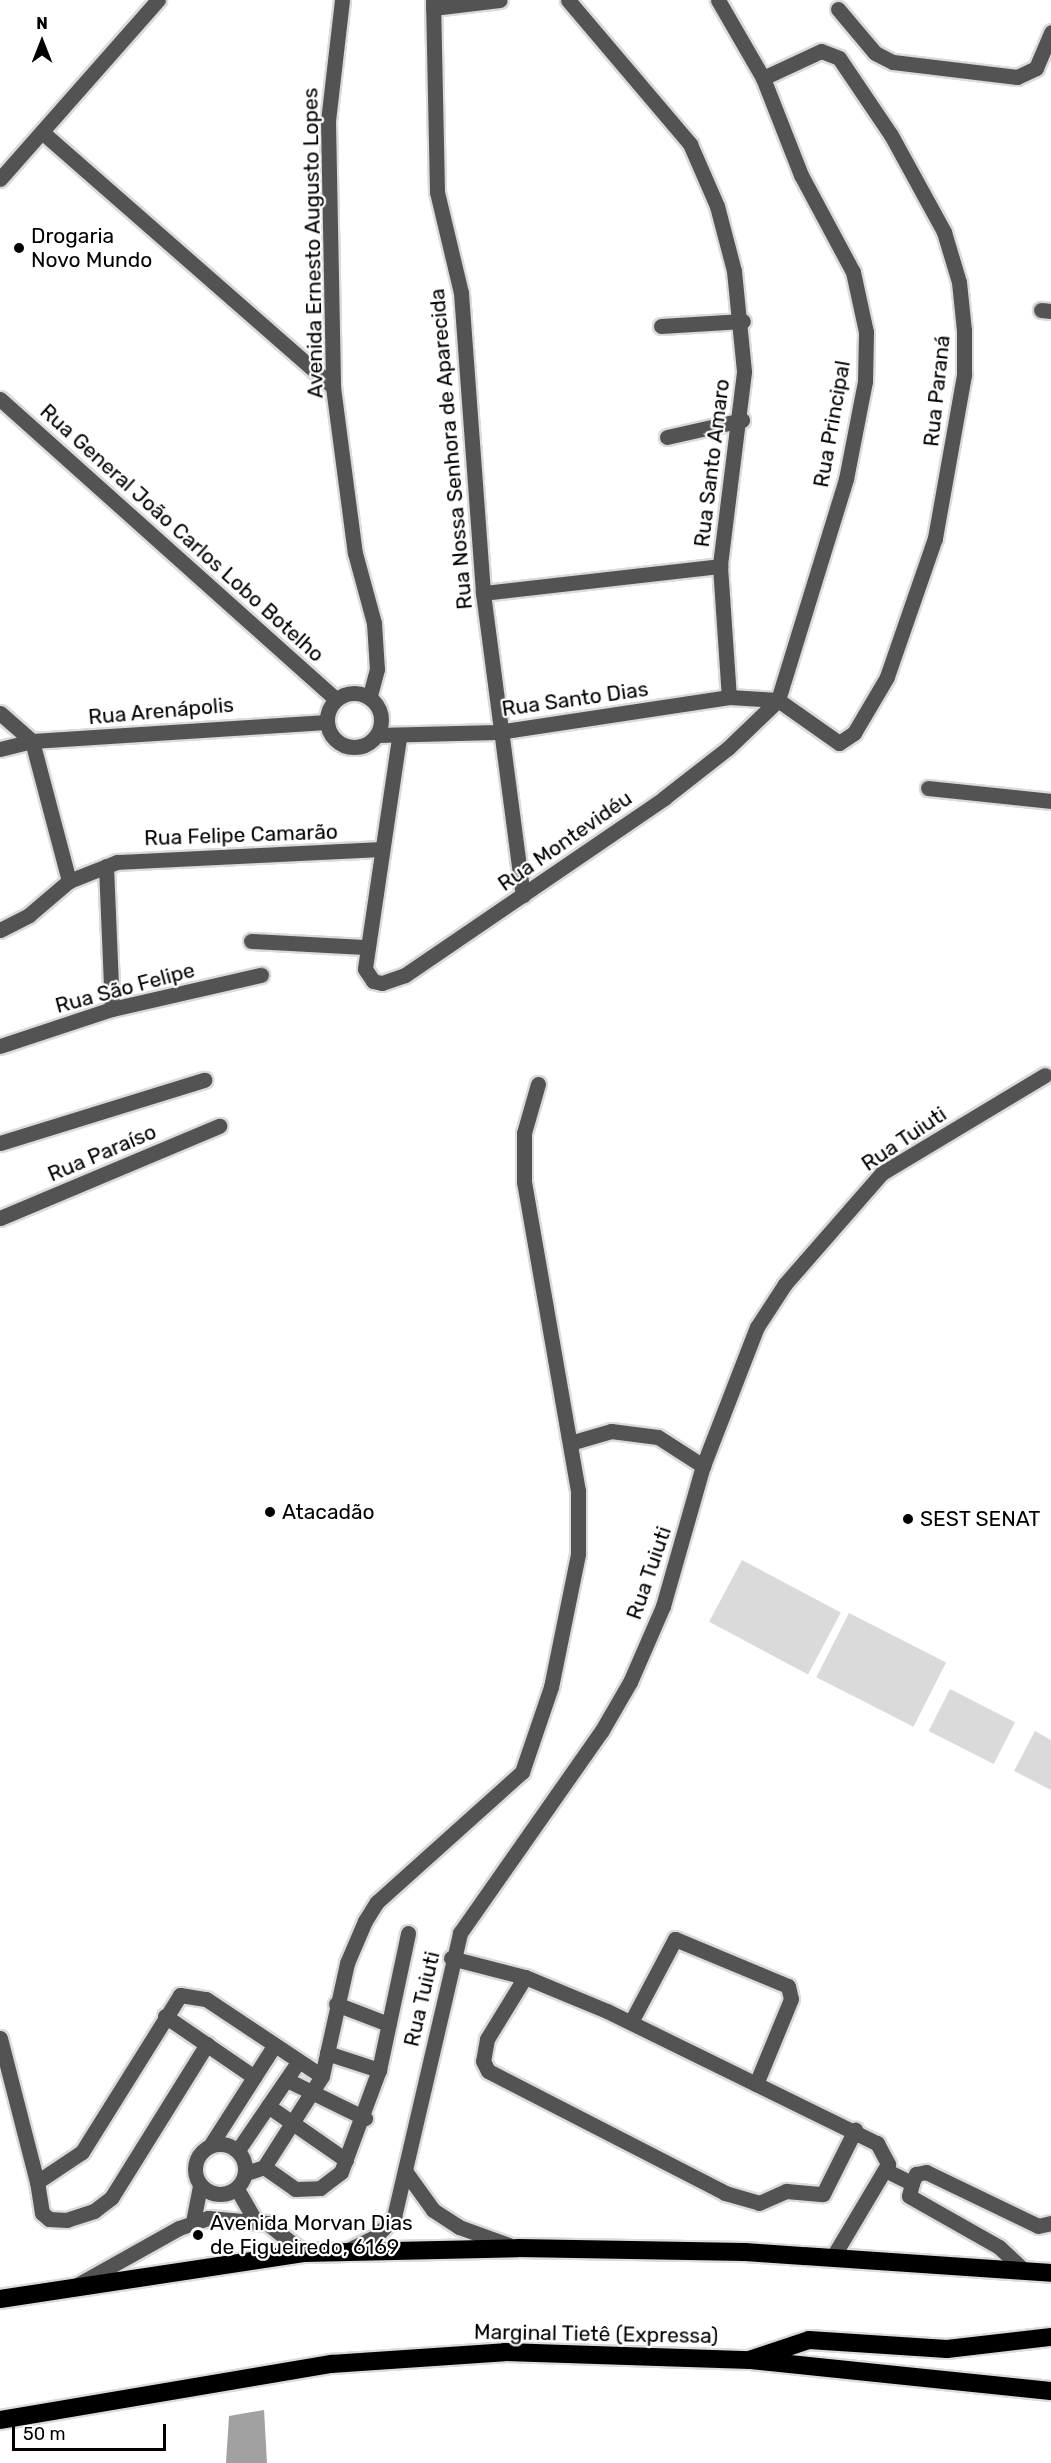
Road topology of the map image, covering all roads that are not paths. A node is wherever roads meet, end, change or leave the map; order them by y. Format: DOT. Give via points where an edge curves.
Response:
graph roads {
  1 [pos="158,0"];
  2 [pos="342,0"];
  3 [pos="501,0"];
  4 [pos="568,0"];
  5 [pos="718,0"];
  6 [pos="433,4"];
  7 [pos="838,9"];
  8 [pos="1051,32"];
  9 [pos="763,78"];
  10 [pos="42,132"];
  11 [pos="0,179"];
  12 [pos="743,321"];
  13 [pos="661,326"];
  14 [pos="333,387"];
  15 [pos="0,399"];
  16 [pos="742,420"];
  17 [pos="667,437"];
  18 [pos="720,566"];
  19 [pos="483,593"];
  20 [pos="729,697"];
  21 [pos="369,698"];
  22 [pos="336,699"];
  23 [pos="778,700"];
  24 [pos="0,713"];
  25 [pos="326,722"];
  26 [pos="498,732"];
  27 [pos="377,735"];
  28 [pos="399,738"];
  29 [pos="32,741"];
  30 [pos="0,749"];
  31 [pos="928,788"];
  32 [pos="1051,801"];
  33 [pos="379,849"];
  34 [pos="106,866"];
  35 [pos="69,881"];
  36 [pos="523,895"];
  37 [pos="0,930"];
  38 [pos="250,941"];
  39 [pos="366,947"];
  40 [pos="261,975"];
  41 [pos="112,1010"];
  42 [pos="0,1046"];
  43 [pos="1045,1076"];
  44 [pos="204,1080"];
  45 [pos="538,1084"];
  46 [pos="219,1126"];
  47 [pos="0,1143"];
  48 [pos="0,1218"];
  49 [pos="570,1443"];
  50 [pos="703,1466"];
  51 [pos="408,1933"];
  52 [pos="451,1958"];
  53 [pos="525,1977"];
  54 [pos="336,2004"];
  55 [pos="165,2016"];
  56 [pos="631,2022"];
  57 [pos="388,2024"];
  58 [pos="0,2038"];
  59 [pos="207,2044"];
  60 [pos="274,2046"];
  61 [pos="327,2054"];
  62 [pos="298,2062"];
  63 [pos="379,2070"];
  64 [pos="322,2076"];
  65 [pos="254,2077"];
  66 [pos="287,2080"];
  67 [pos="756,2084"];
  68 [pos="312,2093"];
  69 [pos="268,2106"];
  70 [pos="365,2118"];
  71 [pos="293,2124"];
  72 [pos="855,2130"];
  73 [pos="210,2146"];
  74 [pos="238,2150"];
  75 [pos="346,2160"];
  76 [pos="264,2167"];
  77 [pos="885,2170"];
  78 [pos="405,2171"];
  79 [pos="246,2173"];
  80 [pos="36,2182"];
  81 [pos="912,2183"];
  82 [pos="200,2186"];
  83 [pos="237,2189"];
  84 [pos="253,2217"];
  85 [pos="194,2222"];
  86 [pos="1051,2224"];
  87 [pos="519,2248"];
  88 [pos="346,2252"];
  89 [pos="304,2253"];
  90 [pos="834,2255"];
  91 [pos="1023,2269"];
  92 [pos="1051,2273"];
  93 [pos="73,2287"];
  94 [pos="0,2300"];
  95 [pos="1051,2337"];
  96 [pos="750,2360"];
  97 [pos="1051,2391"];
  98 [pos="0,2420"];
  1 -- 10 [label="street"];
  2 -- 14 [label="street, Avenida Ernesto Augusto Lopes" via="328,121"];
  3 -- 6 [label="street"];
  4 -- 12 [label="street, Rua Santo Amaro" via="609,55 677,125 701,164 734,272"];
  5 -- 9 [label="street, Rua Principal"];
  6 -- 19 [label="street, Rua Nossa Senhora de Aparecida" via="437,192 461,294"];
  7 -- 8 [label="street" via="875,54 893,62 1017,76 1036,68"];
  9 -- 23 [label="street, Rua Principal" via="801,174 853,272 866,332 865,381 846,479"];
  9 -- 23 [label="street, Rua Paraná" via="821,51 839,58 891,135 944,232 959,282 964,330 964,375 935,538 887,677 854,733 839,743"];
  10 -- 11 [label="street"];
  10 -- 14 [label="street"];
  12 -- 13 [label="street"];
  12 -- 16 [label="street, Rua Santo Amaro"];
  14 -- 21 [label="street, Avenida Ernesto Augusto Lopes" via="355,553 374,623 377,669"];
  15 -- 22 [label="street, Rua General João Carlos Lobo Botelho"];
  16 -- 17 [label="street"];
  16 -- 18 [label="street, Rua Santo Amaro"];
  18 -- 19 [label="street"];
  18 -- 20 [label="street, Rua Santo Amaro"];
  19 -- 26 [label="street, Rua Nossa Senhora de Aparecida"];
  20 -- 23 [label="street, Rua Santo Dias"];
  20 -- 26 [label="street, Rua Santo Dias"];
  21 -- 22 [label="street" via="352,693"];
  21 -- 27 [label="street" via="380,712"];
  22 -- 25 [label="street"];
  23 -- 36 [label="street, Rua Montevidéu" via="728,748 674,791"];
  24 -- 29 [label="street"];
  25 -- 27 [label="street" via="333,738 349,747 367,745"];
  25 -- 29 [label="street, Rua Arenápolis"];
  26 -- 28 [label="street, Rua Santo Dias"];
  26 -- 36 [label="street, Rua Nossa Senhora de Aparecida"];
  27 -- 28 [label="street, Rua Santo Dias"];
  28 -- 33 [label="street"];
  29 -- 30 [label="street, Rua Arenápolis"];
  29 -- 35 [label="street"];
  31 -- 32 [label="street"];
  33 -- 34 [label="street, Rua Felipe Camarão" via="129,860"];
  33 -- 39 [label="street"];
  34 -- 35 [label="street, Rua Felipe Camarão"];
  34 -- 41 [label="street"];
  35 -- 37 [label="street, Rua Felipe Camarão" via="29,915"];
  36 -- 39 [label="street, Rua Montevidéu" via="391,982 373,981 365,969"];
  38 -- 39 [label="street"];
  40 -- 41 [label="street, Rua São Felipe"];
  41 -- 42 [label="street, Rua São Felipe"];
  43 -- 50 [label="street, Rua Tuiuti" via="882,1173 842,1214 757,1327"];
  44 -- 47 [label="street"];
  45 -- 49 [label="street" via="524,1133 524,1182"];
  46 -- 48 [label="street, Rua Paraíso"];
  49 -- 50 [label="street" via="611,1431 658,1437"];
  49 -- 54 [label="street" via="578,1491 578,1554 534,1750 504,1793 377,1902 356,1938"];
  50 -- 52 [label="street, Rua Tuiuti" via="663,1606 630,1682 601,1732 472,1912"];
  51 -- 57 [label="street"];
  52 -- 53 [label="street"];
  52 -- 78 [label="street, Rua Tuiuti"];
  53 -- 56 [label="street"];
  53 -- 72 [label="street" via="487,2039 483,2061 488,2071 725,2193 759,2203 786,2191 823,2194"];
  54 -- 57 [label="street"];
  54 -- 61 [label="street"];
  55 -- 59 [label="street"];
  55 -- 60 [label="street" via="180,1995 196,1995"];
  55 -- 80 [label="street" via="82,2152"];
  56 -- 67 [label="street"];
  56 -- 67 [label="street" via="675,1939 788,1986 790,2000"];
  57 -- 63 [label="street"];
  58 -- 80 [label="street"];
  59 -- 65 [label="street"];
  59 -- 80 [label="street" via="111,2198 94,2211 49,2219 42,2213"];
  60 -- 62 [label="street"];
  60 -- 65 [label="street"];
  61 -- 63 [label="street"];
  61 -- 64 [label="street"];
  62 -- 64 [label="street"];
  62 -- 66 [label="street"];
  63 -- 70 [label="street"];
  64 -- 68 [label="street"];
  65 -- 73 [label="street"];
  66 -- 68 [label="street"];
  66 -- 69 [label="street"];
  67 -- 72 [label="street"];
  68 -- 70 [label="street"];
  68 -- 71 [label="street"];
  69 -- 71 [label="street"];
  69 -- 74 [label="street"];
  70 -- 75 [label="street"];
  71 -- 75 [label="street"];
  71 -- 76 [label="street"];
  72 -- 77 [label="street" via="885,2151"];
  73 -- 74 [label="street"];
  73 -- 82 [label="street" via="195,2162"];
  74 -- 79 [label="street"];
  75 -- 76 [label="street" via="332,2183 309,2190 295,2189"];
  76 -- 79 [label="street"];
  77 -- 81 [label="street"];
  77 -- 90 [label="street"];
  78 -- 87 [label="street" via="433,2210 482,2237"];
  78 -- 88 [label="street, Rua Tuiuti" via="387,2228"];
  79 -- 83 [label="street"];
  81 -- 86 [label="street" via="916,2174 926,2172 1038,2226"];
  81 -- 91 [label="street" via="909,2196 999,2247"];
  82 -- 83 [label="street" via="219,2195"];
  82 -- 85 [label="street"];
  83 -- 84 [label="street"];
  84 -- 85 [label="street"];
  84 -- 89 [label="street"];
  85 -- 93 [label="street"];
  87 -- 88 [label="highway"];
  87 -- 90 [label="highway"];
  88 -- 89 [label="highway"];
  89 -- 93 [label="highway"];
  90 -- 91 [label="highway"];
  91 -- 92 [label="highway"];
  93 -- 94 [label="highway"];
  95 -- 96 [label="highway" via="947,2349 809,2340"];
  96 -- 97 [label="highway, Marginal Tietê (Expressa)"];
  96 -- 98 [label="highway, Marginal Tietê (Expressa)" via="506,2352 331,2364"];
}
